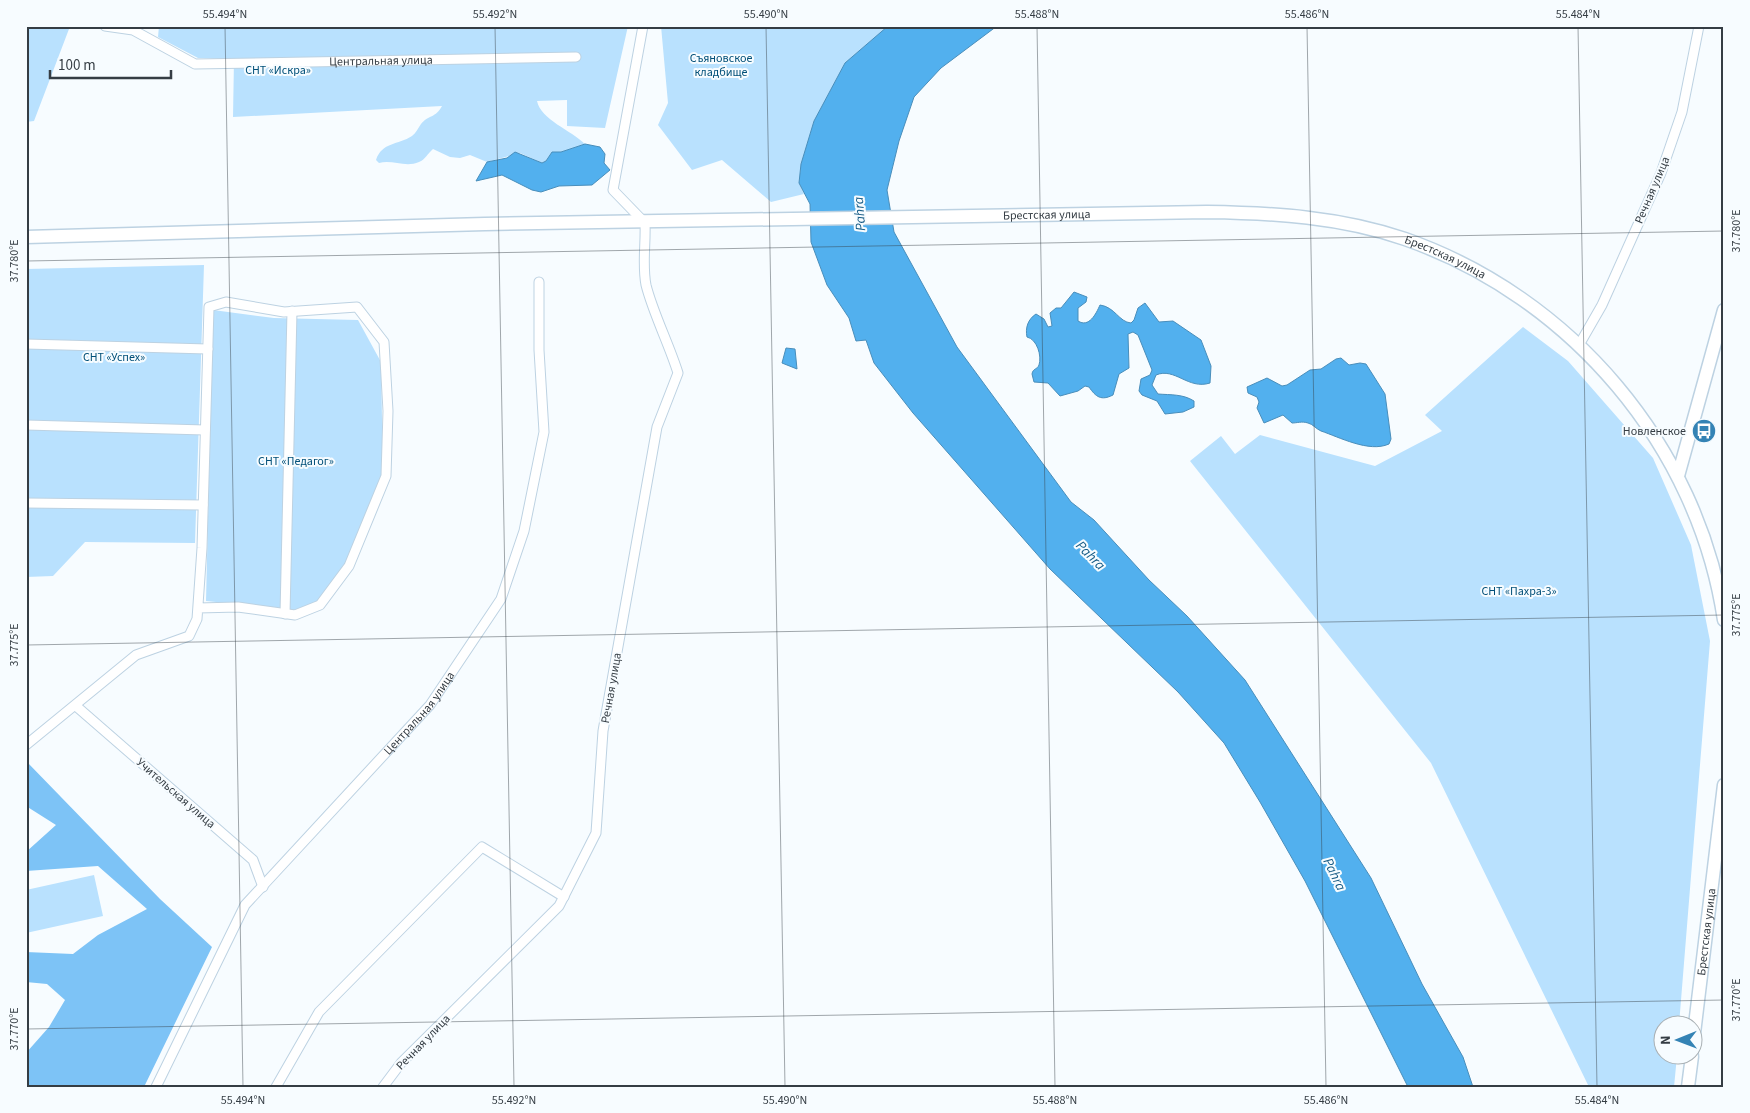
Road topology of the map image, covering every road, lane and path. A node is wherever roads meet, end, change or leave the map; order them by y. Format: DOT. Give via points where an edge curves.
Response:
graph roads {
  1 [pos="105,26"];
  2 [pos="644,26"];
  3 [pos="1700,26"];
  4 [pos="576,57"];
  5 [pos="645,223"];
  6 [pos="26,237"];
  7 [pos="539,282"];
  8 [pos="1724,310"];
  9 [pos="292,311"];
  10 [pos="26,344"];
  11 [pos="1579,345"];
  12 [pos="208,349"];
  13 [pos="26,425"];
  14 [pos="205,430"];
  15 [pos="1678,476"];
  16 [pos="26,503"];
  17 [pos="203,505"];
  18 [pos="198,608"];
  19 [pos="285,614"];
  20 [pos="1724,620"];
  21 [pos="76,706"];
  22 [pos="26,745"];
  23 [pos="1724,785"];
  24 [pos="263,887"];
  25 [pos="564,897"];
  26 [pos="1696,1016"];
  27 [pos="1691,1066"];
  28 [pos="156,1087"];
  29 [pos="276,1087"];
  30 [pos="384,1087"];
  31 [pos="1688,1087"];
  1 -- 4 [label="street, Центральная улица" via="133,30 195,64"];
  2 -- 5 [label="street" via="613,190"];
  3 -- 11 [label="street, Речная улица" via="1682,112 1661,173 1602,305"];
  5 -- 6 [label="main road, Брестская улица" via="485,224"];
  5 -- 11 [label="main road, Брестская улица" via="975,215 1248,213 1296,216 1340,222 1405,239 1473,270 1510,292"];
  5 -- 25 [label="street, Речная улица" via="643,266 646,286 678,373 658,427 603,731 596,833"];
  7 -- 24 [label="street, Центральная улица" via="544,432 524,531 501,599 430,705"];
  8 -- 15 [label="main road"];
  9 -- 12 [label="street" via="226,302 209,307"];
  9 -- 19 [label="street"];
  9 -- 19 [label="street" via="357,308 384,342 388,411 386,476 349,566 320,604 295,615"];
  10 -- 12 [label="street"];
  11 -- 15 [label="main road, Брестская улица" via="1641,416"];
  12 -- 14 [label="street"];
  13 -- 14 [label="street"];
  14 -- 17 [label="street"];
  15 -- 20 [label="main road, Брестская улица" via="1701,526"];
  16 -- 17 [label="street"];
  17 -- 18 [label="street"];
  18 -- 19 [label="street" via="238,607"];
  18 -- 21 [label="street" via="189,636 136,656"];
  21 -- 22 [label="street"];
  21 -- 24 [label="street, Учительская улица" via="253,860"];
  23 -- 26 [label="main road, Брестская улица"];
  24 -- 28 [label="street, Центральная улица" via="246,905"];
  25 -- 29 [label="street" via="482,847 319,1012"];
  25 -- 30 [label="street, Речная улица" via="559,906 401,1062"];
  27 -- 31 [label="main road"];
}
